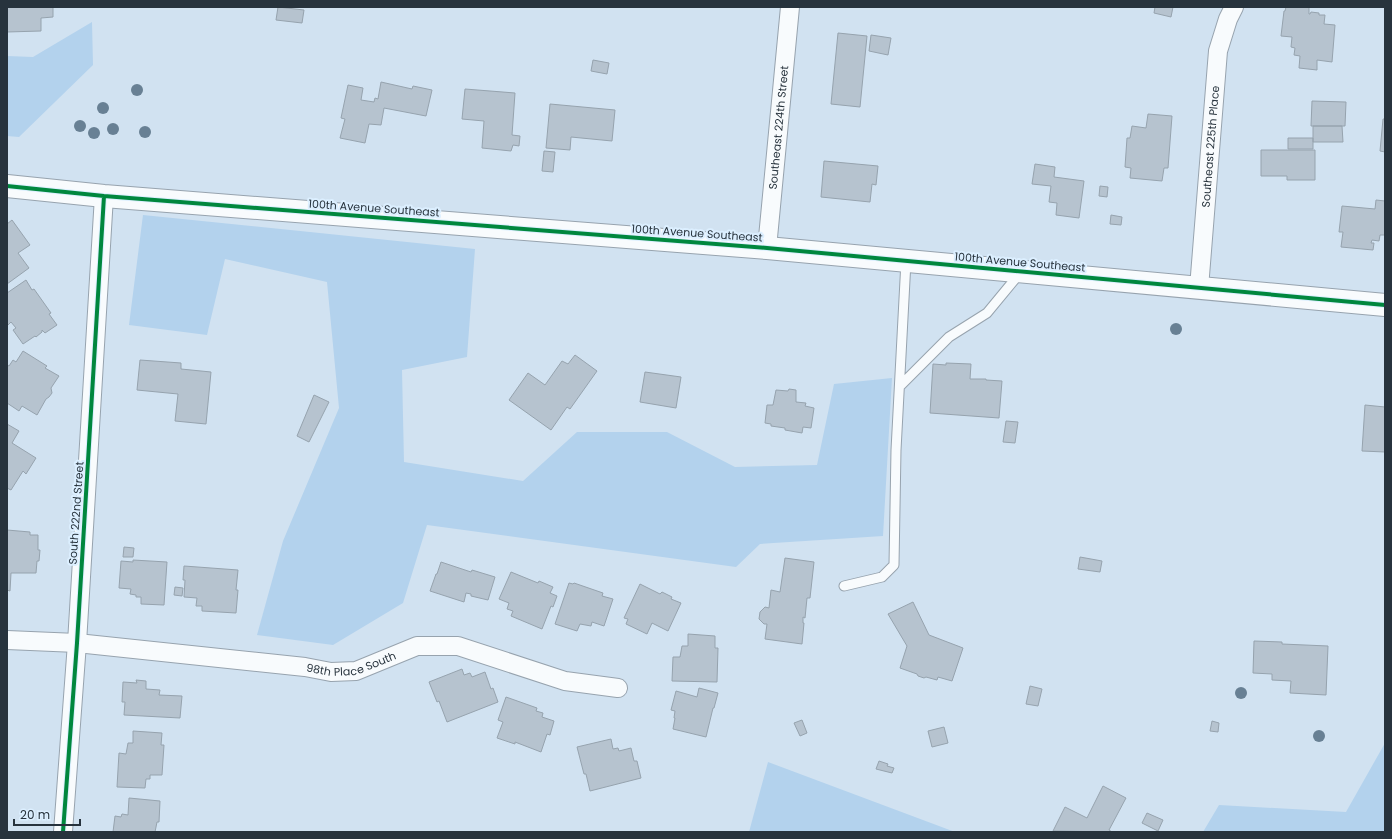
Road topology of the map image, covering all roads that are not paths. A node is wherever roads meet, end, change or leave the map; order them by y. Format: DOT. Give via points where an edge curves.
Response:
graph roads {
  1 [pos="790,7"];
  2 [pos="1234,7"];
  3 [pos="7,186"];
  4 [pos="104,196"];
  5 [pos="767,248"];
  6 [pos="906,261"];
  7 [pos="1021,272"];
  8 [pos="1199,288"];
  9 [pos="1385,305"];
  10 [pos="900,386"];
  11 [pos="844,586"];
  12 [pos="7,640"];
  13 [pos="77,643"];
  14 [pos="618,688"];
  15 [pos="63,832"];
  1 -- 5 [label="street, Southeast 224th Street"];
  2 -- 8 [label="street, Southeast 225th Place" via="1218,51"];
  3 -- 4 [label="street, 100th Avenue Southeast"];
  4 -- 5 [label="street, 100th Avenue Southeast"];
  4 -- 13 [label="street, South 222nd Street"];
  5 -- 6 [label="street, 100th Avenue Southeast"];
  6 -- 7 [label="street, 100th Avenue Southeast"];
  6 -- 10 [label="lane"];
  7 -- 8 [label="street, 100th Avenue Southeast"];
  7 -- 10 [label="lane" via="987,313 949,337"];
  8 -- 9 [label="street, 100th Avenue Southeast"];
  10 -- 11 [label="lane" via="894,565 882,577"];
  12 -- 13 [label="street, 98th Place South"];
  13 -- 14 [label="street, 98th Place South" via="305,667 331,672 356,670 417,646 458,646 565,681"];
  13 -- 15 [label="street, South 222nd Street"];
}
